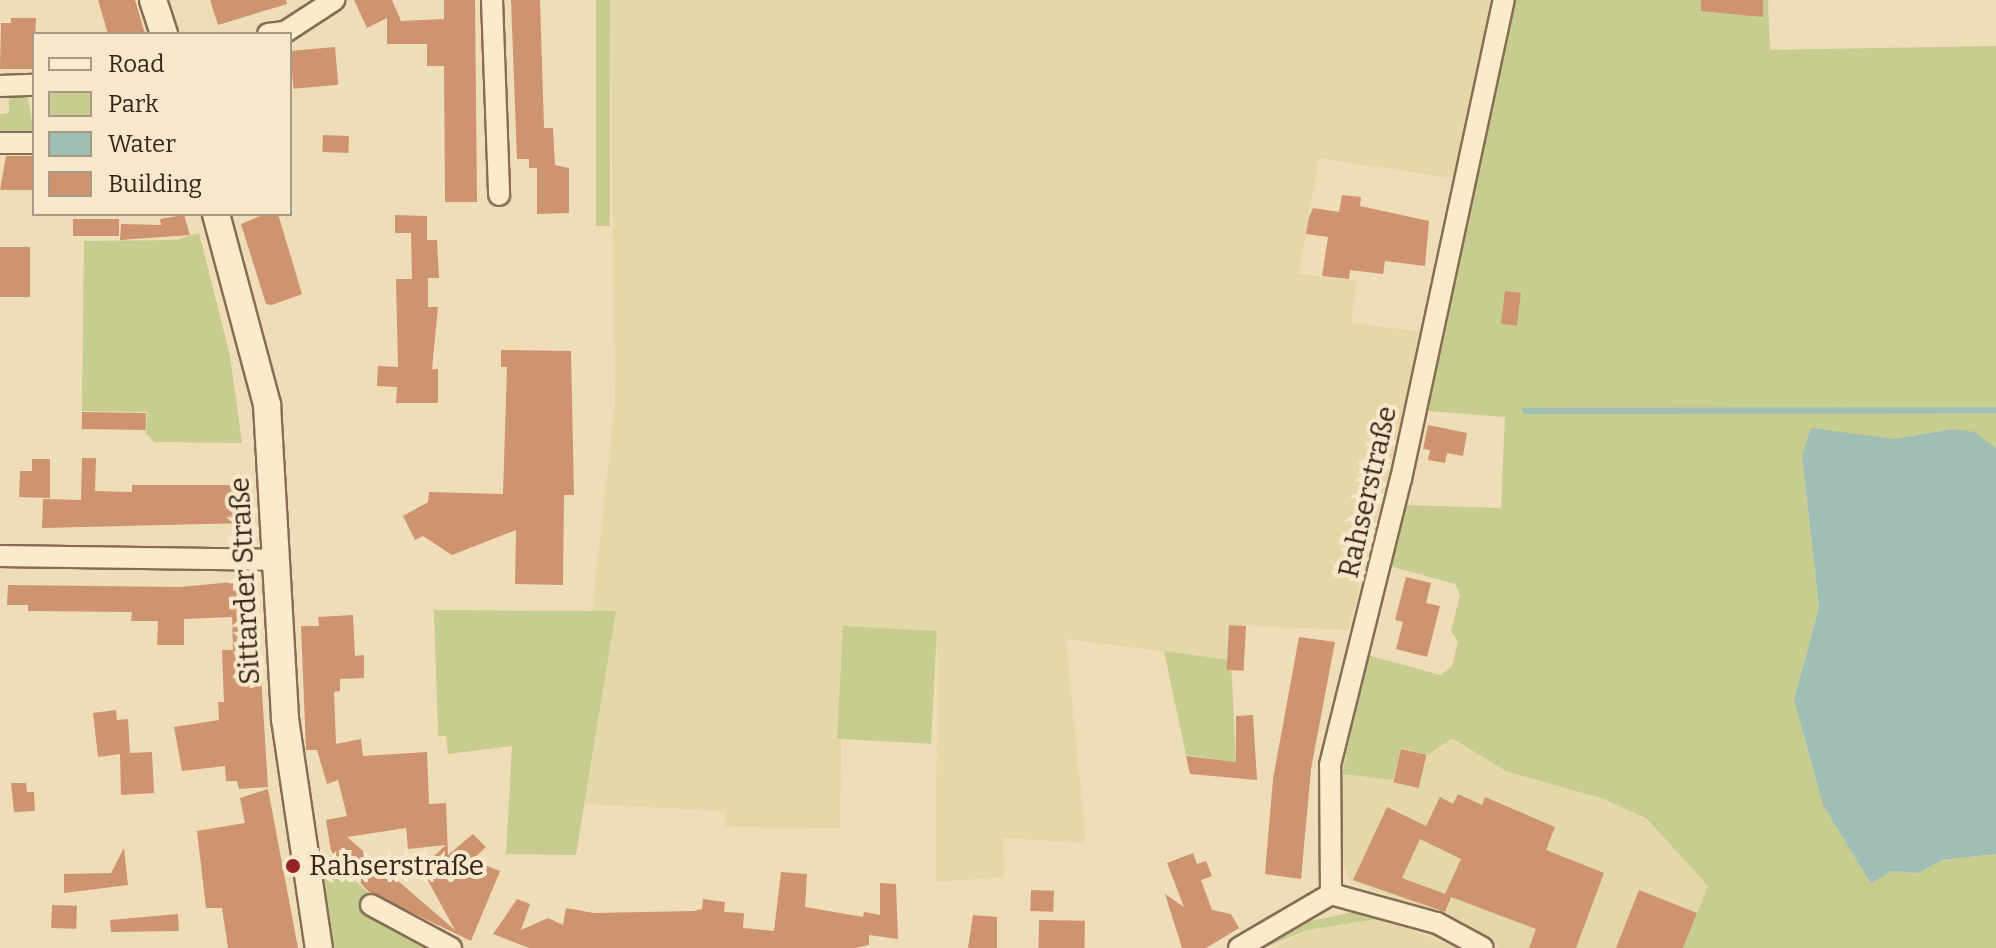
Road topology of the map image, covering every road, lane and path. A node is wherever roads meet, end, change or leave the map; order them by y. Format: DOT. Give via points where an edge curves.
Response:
graph roads {
  1 [pos="153,0"];
  2 [pos="334,0"];
  3 [pos="492,0"];
  4 [pos="1504,0"];
  5 [pos="163,32"];
  6 [pos="285,32"];
  7 [pos="32,85"];
  8 [pos="0,86"];
  9 [pos="0,143"];
  10 [pos="32,143"];
  11 [pos="499,195"];
  12 [pos="217,216"];
  13 [pos="0,556"];
  14 [pos="276,560"];
  15 [pos="1331,894"];
  16 [pos="371,905"];
  17 [pos="319,948"];
  18 [pos="451,948"];
  19 [pos="1239,948"];
  20 [pos="1483,948"];
  1 -- 5 [label="street"];
  2 -- 6 [label="street"];
  3 -- 11 [label="street"];
  4 -- 15 [label="street, Rahserstraße" via="1404,464 1330,765"];
  7 -- 8 [label="street"];
  9 -- 10 [label="street"];
  12 -- 14 [label="street, Sittarder Straße" via="267,405"];
  13 -- 14 [label="street"];
  14 -- 17 [label="street, Sittarder Straße" via="291,775"];
  15 -- 19 [label="street"];
  15 -- 20 [label="street" via="1437,923"];
  16 -- 18 [label="street"];
}
